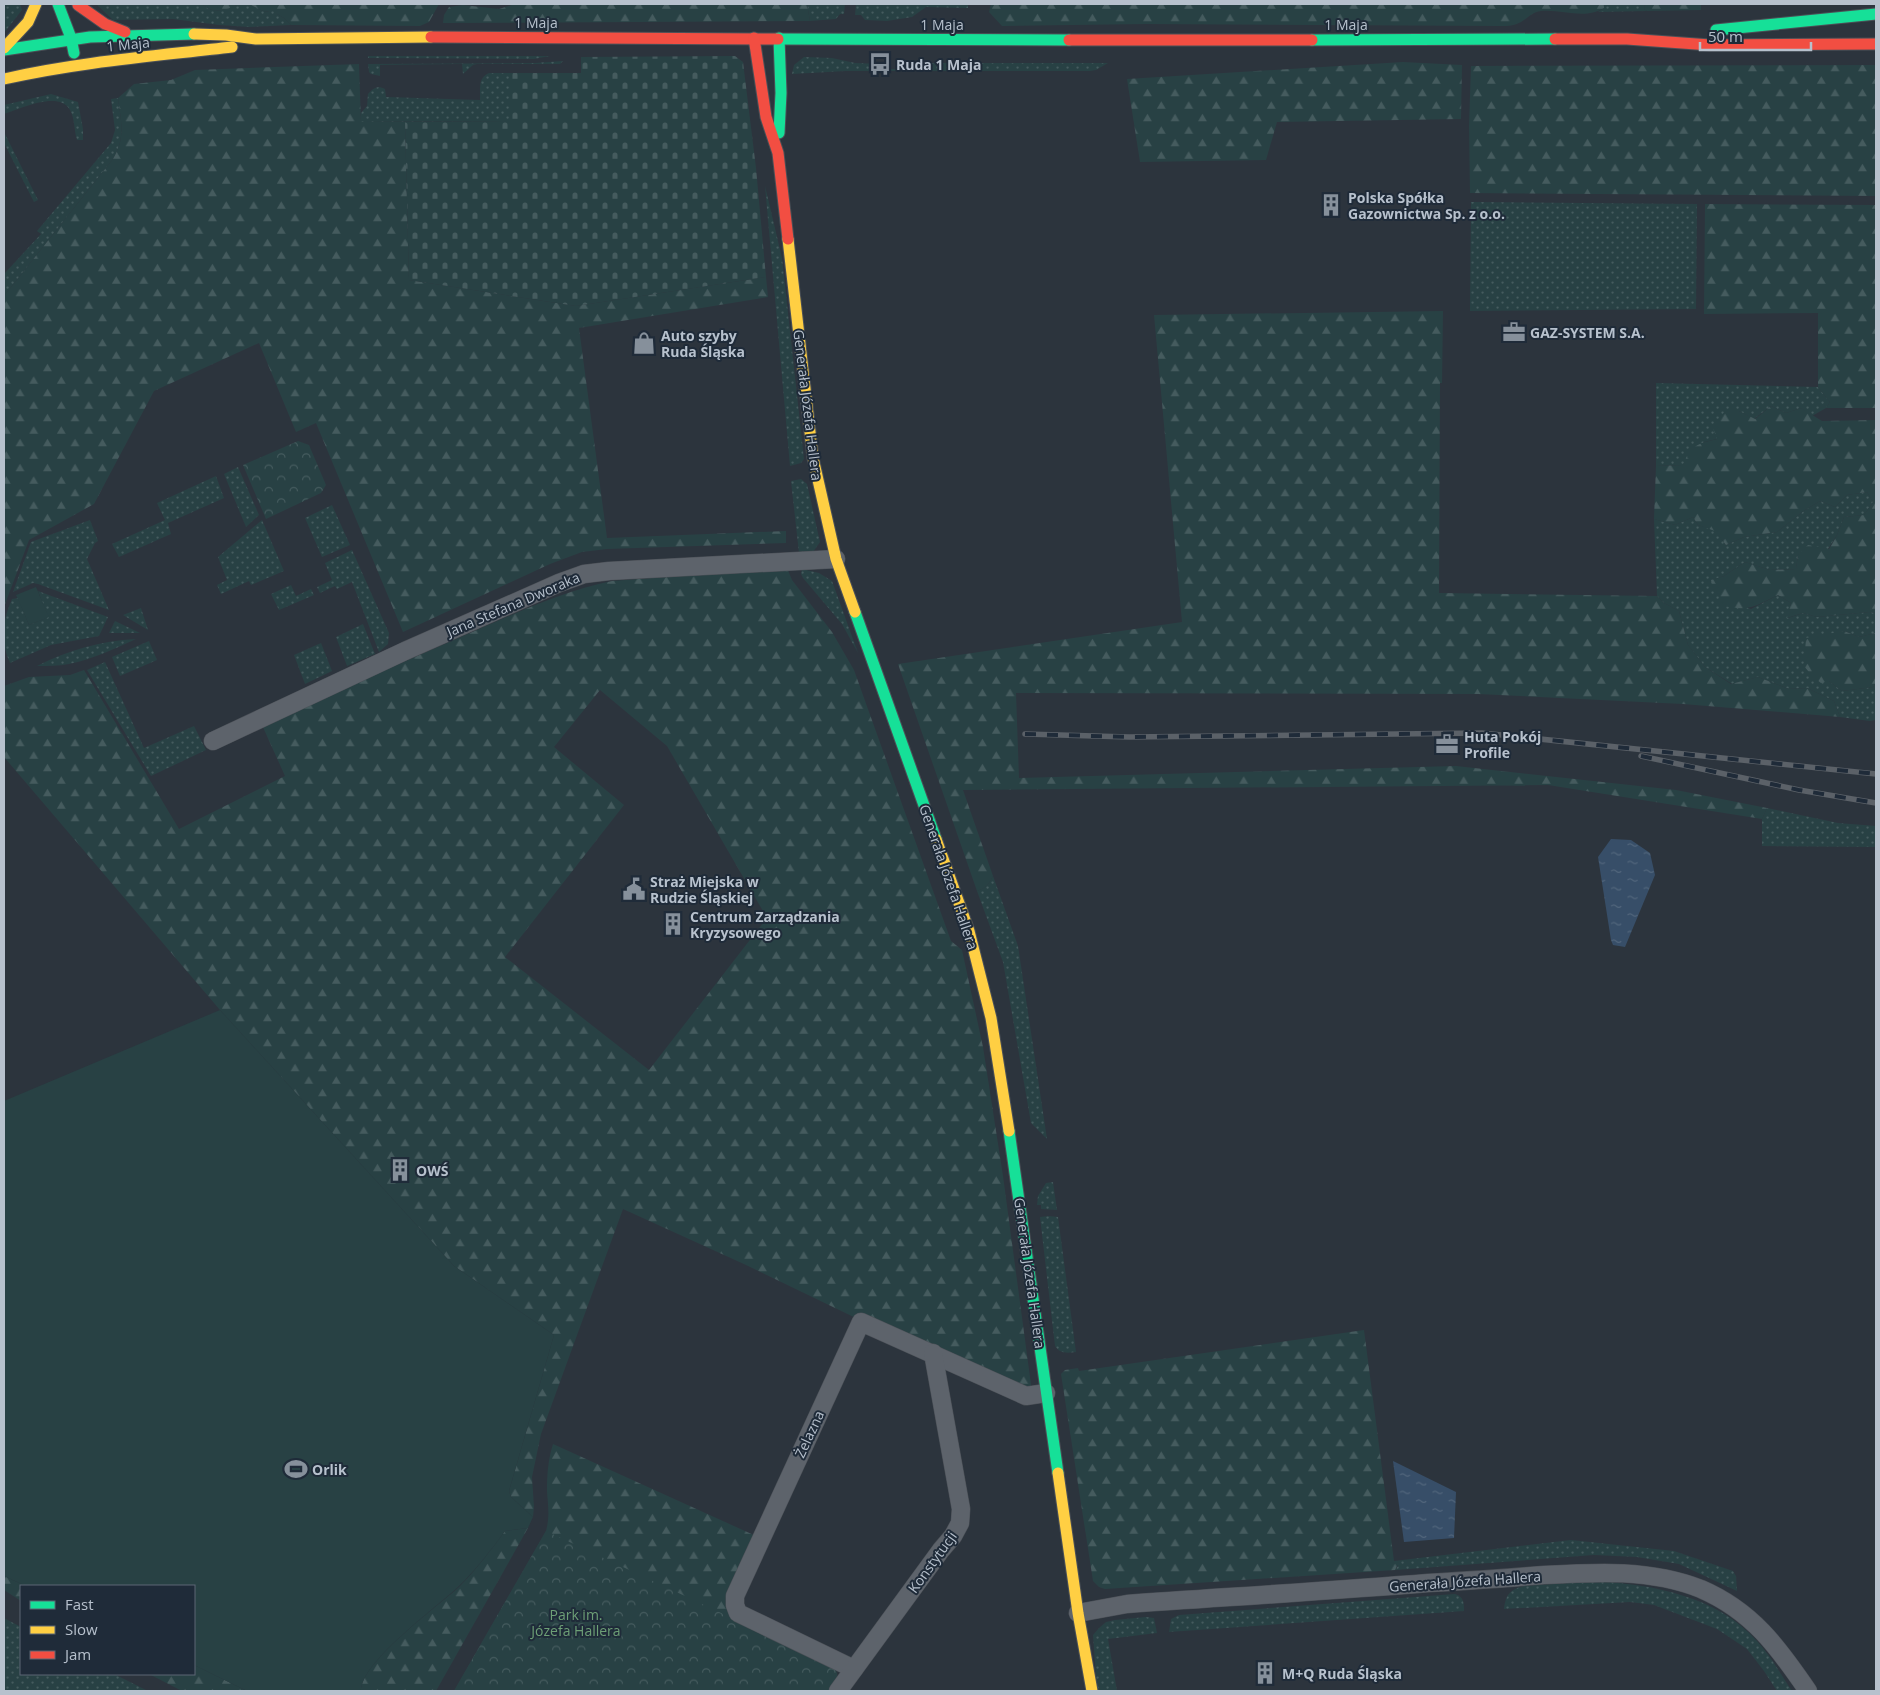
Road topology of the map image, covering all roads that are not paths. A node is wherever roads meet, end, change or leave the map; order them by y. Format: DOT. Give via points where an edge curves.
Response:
graph roads {
  1 [pos="36,4"];
  2 [pos="58,4"];
  3 [pos="78,4"];
  4 [pos="1876,14"];
  5 [pos="132,34"];
  6 [pos="71,38"];
  7 [pos="754,38"];
  8 [pos="779,38"];
  9 [pos="256,39"];
  10 [pos="1627,39"];
  11 [pos="87,41"];
  12 [pos="1876,44"];
  13 [pos="4,49"];
  14 [pos="77,65"];
  15 [pos="4,79"];
  16 [pos="778,153"];
  17 [pos="836,559"];
  18 [pos="213,741"];
  19 [pos="934,1353"];
  20 [pos="1046,1393"];
  21 [pos="1078,1613"];
  22 [pos="854,1669"];
  23 [pos="838,1691"];
  24 [pos="1092,1691"];
  25 [pos="1808,1691"];
  1 -- 13 [label="street" via="35,11 18,36"];
  2 -- 6 [label="street"];
  3 -- 5 [label="street" via="105,24"];
  3 -- 11 [label="street"];
  4 -- 10 [label="street, 1 Maja"];
  5 -- 9 [label="street, 1 Maja" via="221,34"];
  5 -- 11 [label="street, 1 Maja"];
  6 -- 11 [label="street, 1 Maja"];
  6 -- 13 [label="street, 1 Maja"];
  6 -- 14 [label="street"];
  7 -- 8 [label="street, 1 Maja"];
  7 -- 9 [label="street, 1 Maja"];
  7 -- 16 [label="street, Generała Józefa Hallera" via="766,117"];
  8 -- 10 [label="street, 1 Maja"];
  8 -- 16 [label="street, Generała Józefa Hallera"];
  9 -- 11 [label="street, 1 Maja" via="221,49"];
  10 -- 12 [label="street, 1 Maja" via="1710,45"];
  11 -- 14 [label="street, 1 Maja"];
  14 -- 15 [label="street, 1 Maja"];
  16 -- 17 [label="street, Generała Józefa Hallera" via="813,458"];
  17 -- 18 [label="street, Jana Stefana Dworaka" via="584,574 405,651"];
  17 -- 20 [label="street, Generała Józefa Hallera" via="972,940 991,1018 1022,1212"];
  19 -- 20 [label="street, Żelazna" via="1026,1396"];
  19 -- 22 [label="street, Konstytucji" via="959,1494 960,1523"];
  19 -- 22 [label="street, Żelazna" via="861,1322 735,1596 738,1613"];
  20 -- 21 [label="street, Generała Józefa Hallera"];
  21 -- 24 [label="street, Generała Józefa Hallera"];
  21 -- 25 [label="street, Generała Józefa Hallera" via="1127,1604 1519,1577 1605,1572 1648,1575 1700,1589 1746,1615 1766,1634"];
  22 -- 23 [label="street, Konstytucji"];
}
